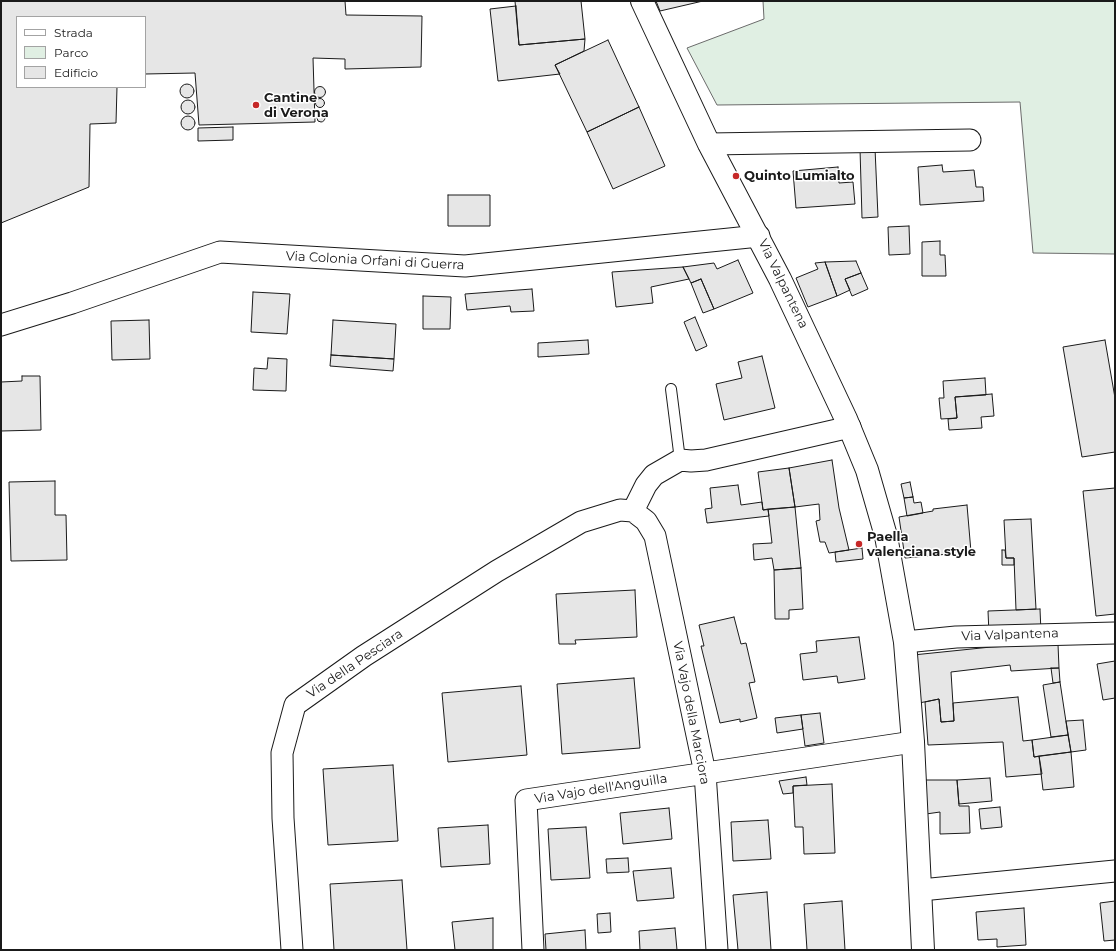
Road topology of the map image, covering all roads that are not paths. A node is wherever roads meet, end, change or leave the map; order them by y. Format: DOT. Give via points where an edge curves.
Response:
graph roads {
  1 [pos="642,1"];
  2 [pos="970,140"];
  3 [pos="710,144"];
  4 [pos="759,236"];
  5 [pos="1,325"];
  6 [pos="671,389"];
  7 [pos="850,427"];
  8 [pos="680,460"];
  9 [pos="633,511"];
  10 [pos="1115,633"];
  11 [pos="905,642"];
  12 [pos="913,742"];
  13 [pos="705,773"];
  14 [pos="1115,871"];
  15 [pos="921,890"];
  16 [pos="292,950"];
  17 [pos="533,950"];
  18 [pos="717,950"];
  19 [pos="923,950"];
  1 -- 3 [label="street, Via Valpantena"];
  2 -- 3 [label="street"];
  3 -- 4 [label="street, Via Valpantena"];
  4 -- 5 [label="street, Via Colonia Orfani di Guerra" via="465,266 220,252"];
  4 -- 7 [label="street, Via Valpantena"];
  6 -- 8 [label="lane"];
  7 -- 8 [label="street" via="706,460"];
  7 -- 11 [label="street, Via Valpantena" via="867,470 886,536"];
  8 -- 9 [label="street" via="654,475"];
  9 -- 13 [label="street, Via Vajo della Marciora" via="646,521 655,536"];
  9 -- 16 [label="street, Via della Pesciara" via="620,510 581,522 497,571 364,656 295,705 282,753 283,818"];
  10 -- 11 [label="street, Via Valpantena" via="956,636"];
  11 -- 12 [label="street, Via Valpantena"];
  12 -- 13 [label="street"];
  12 -- 15 [label="street, Via Valpantena"];
  13 -- 17 [label="street, Via Vajo dell'Anguilla" via="526,800"];
  13 -- 18 [label="street, Via Vajo della Marciora"];
  14 -- 15 [label="street"];
  15 -- 19 [label="street, Via Valpantena"];
}
